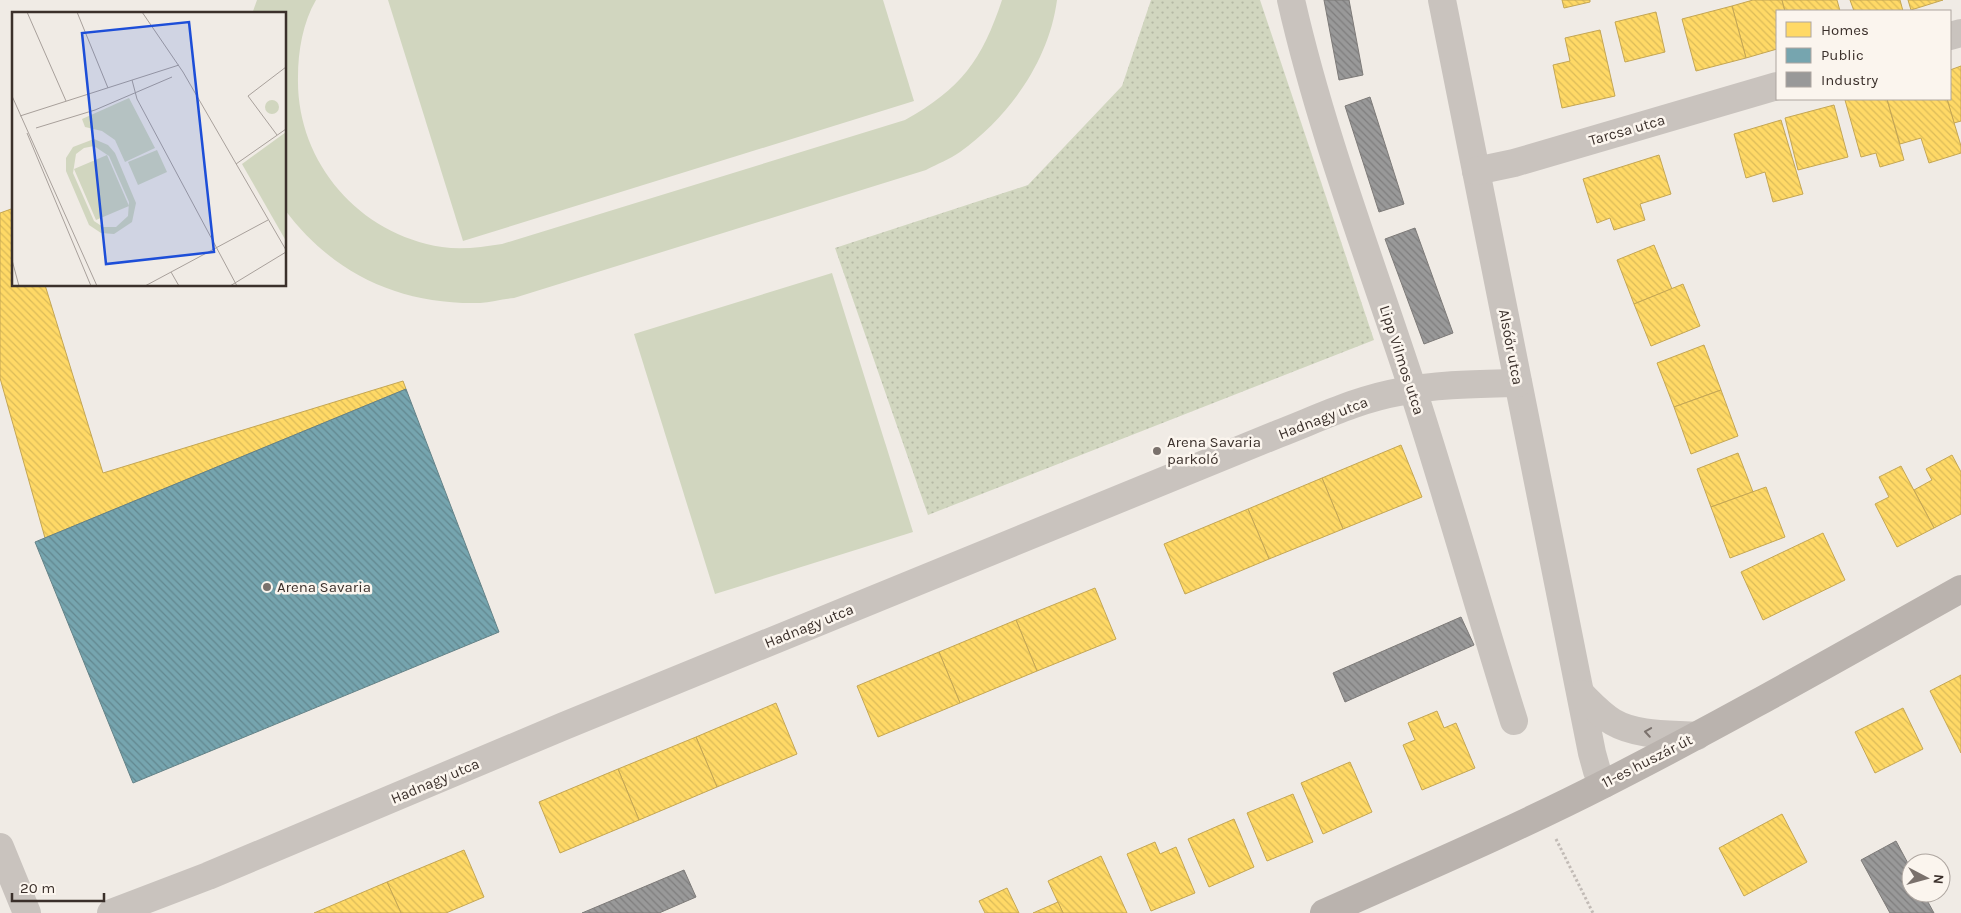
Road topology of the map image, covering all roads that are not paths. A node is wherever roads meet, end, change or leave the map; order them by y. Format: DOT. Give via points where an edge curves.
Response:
graph roads {
  1 [pos="1292,0"];
  2 [pos="1442,0"];
  3 [pos="1776,86"];
  4 [pos="1476,171"];
  5 [pos="1518,383"];
  6 [pos="1412,390"];
  7 [pos="1961,589"];
  8 [pos="1581,694"];
  9 [pos="1514,720"];
  10 [pos="1697,736"];
  11 [pos="1604,784"];
  12 [pos="0,847"];
  13 [pos="27,913"];
  14 [pos="111,913"];
  15 [pos="1324,913"];
  1 -- 6 [label="street, Lipp Vilmos utca" via="1301,44 1328,135"];
  2 -- 4 [label="street, Alsóőr utca"];
  3 -- 4 [label="street, Tarcsa utca" via="1514,163"];
  4 -- 5 [label="street, Alsóőr utca"];
  5 -- 6 [label="street, Hadnagy utca" via="1452,384"];
  5 -- 8 [label="street, Alsóőr utca"];
  6 -- 9 [label="street, Lipp Vilmos utca"];
  6 -- 14 [label="street, Hadnagy utca" via="1358,404 1269,438 564,726 208,876"];
  7 -- 10 [label="main road, 11-es huszár út"];
  10 -- 8 [label="street, one-way" via="1653,733 1614,723"];
  8 -- 11 [label="street, Alsóőr utca" via="1592,753"];
  10 -- 11 [label="main road, 11-es huszár út"];
  11 -- 15 [label="main road, 11-es huszár út"];
  12 -- 13 [label="street"];
}
